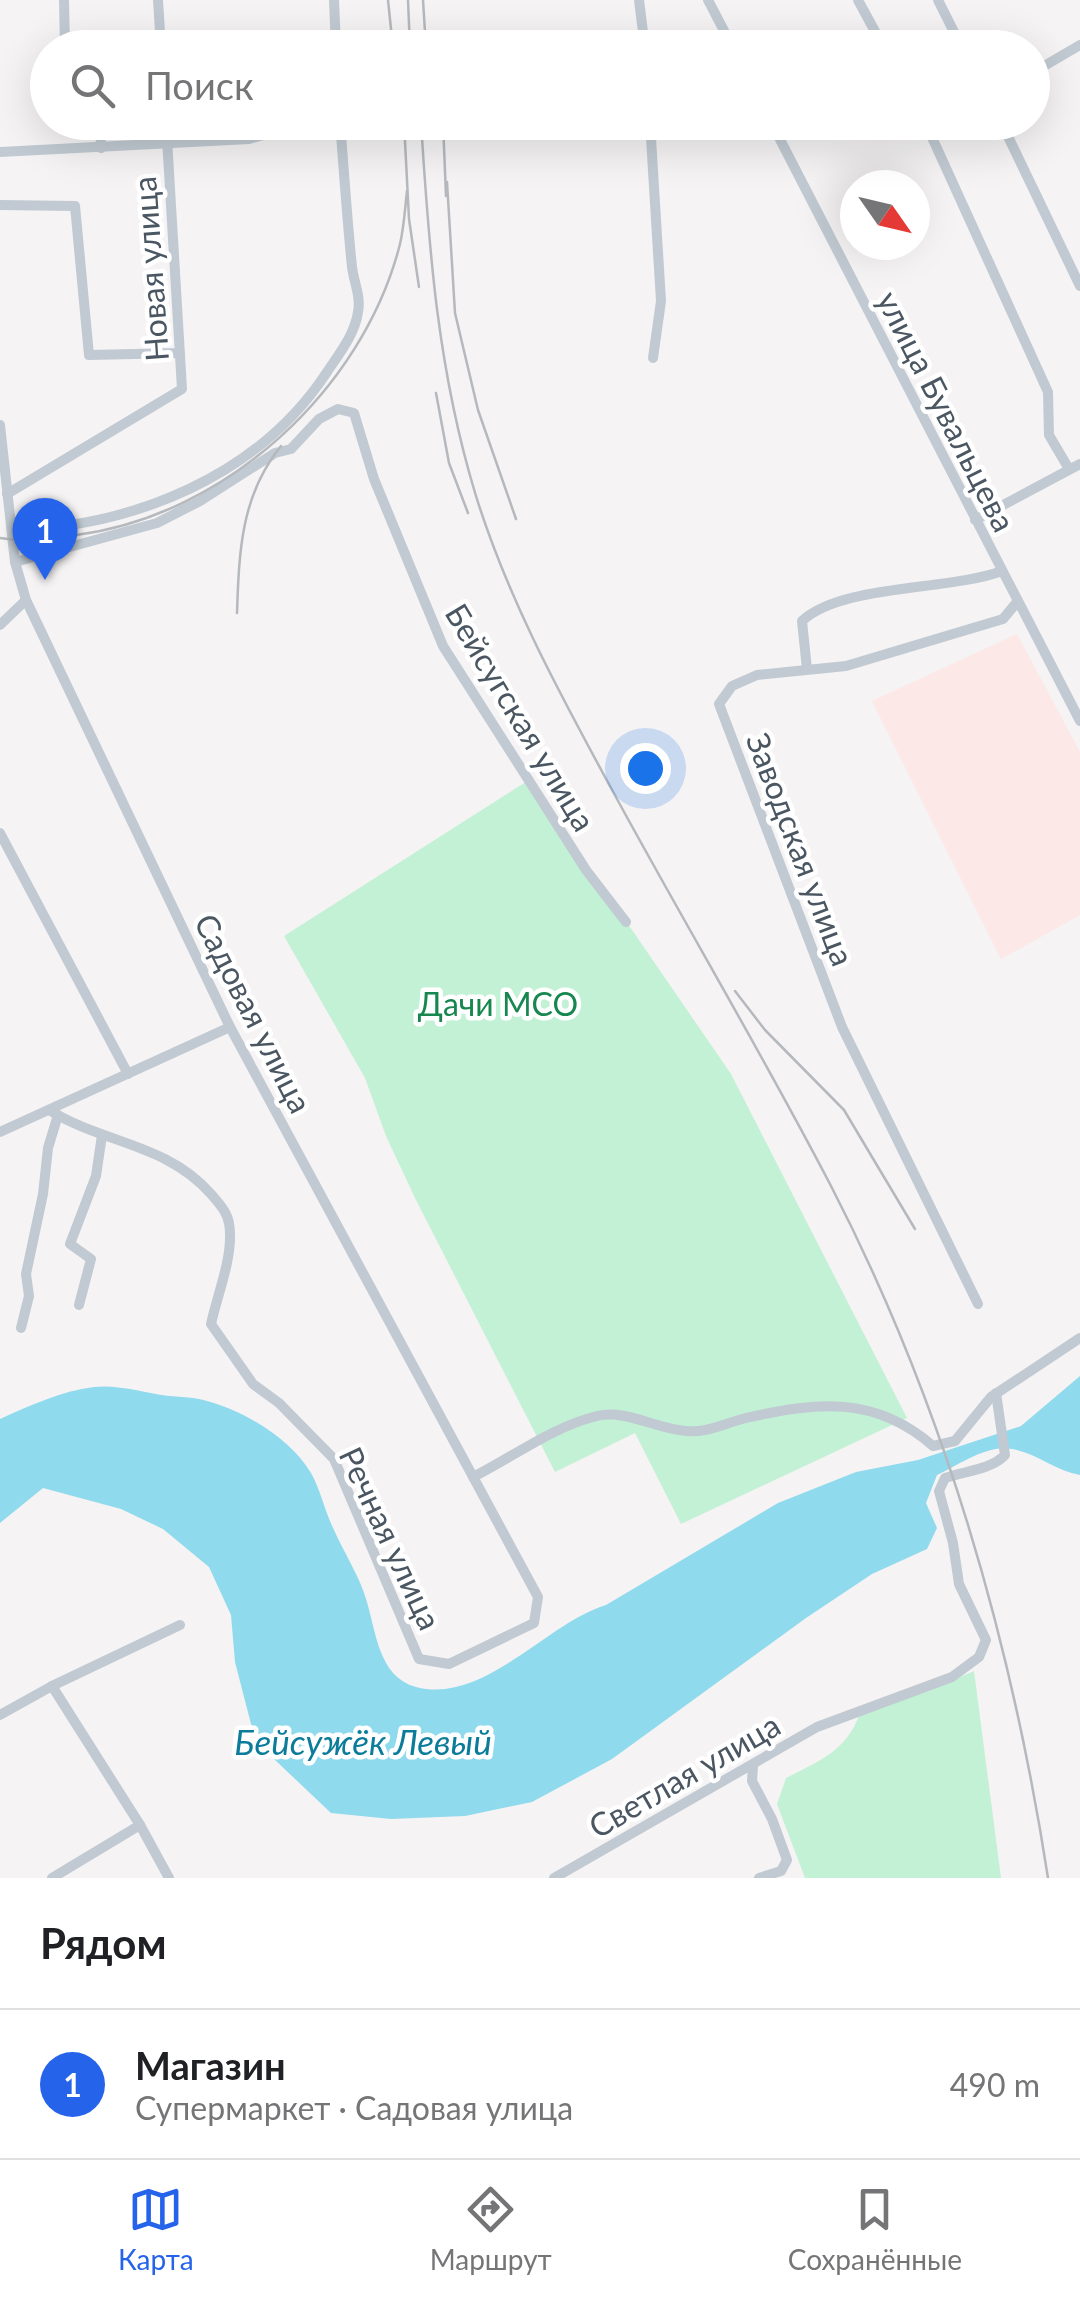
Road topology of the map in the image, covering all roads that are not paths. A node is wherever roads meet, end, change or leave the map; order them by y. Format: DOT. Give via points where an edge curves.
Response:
graph roads {
  1 [pos="64,0"];
  2 [pos="158,0"];
  3 [pos="334,0"];
  4 [pos="639,0"];
  5 [pos="708,0"];
  6 [pos="858,0"];
  7 [pos="938,0"];
  8 [pos="65,30"];
  9 [pos="160,30"];
  10 [pos="335,30"];
  11 [pos="643,30"];
  12 [pos="724,30"];
  13 [pos="874,30"];
  14 [pos="953,30"];
  15 [pos="1080,45"];
  16 [pos="1050,62"];
  17 [pos="101,140"];
  18 [pos="167,140"];
  19 [pos="235,140"];
  20 [pos="342,140"];
  21 [pos="651,140"];
  22 [pos="780,140"];
  23 [pos="933,140"];
  24 [pos="1010,140"];
  25 [pos="167,145"];
  26 [pos="102,148"];
  27 [pos="0,152"];
  28 [pos="0,205"];
  29 [pos="1080,286"];
  30 [pos="180,353"];
  31 [pos="652,358"];
  32 [pos="0,425"];
  33 [pos="1074,467"];
  34 [pos="7,494"];
  35 [pos="975,520"];
  36 [pos="12,530"];
  37 [pos="15,562"];
  38 [pos="1002,572"];
  39 [pos="26,600"];
  40 [pos="1017,602"];
  41 [pos="0,626"];
  42 [pos="808,669"];
  43 [pos="1080,721"];
  44 [pos="0,833"];
  45 [pos="626,922"];
  46 [pos="230,1027"];
  47 [pos="128,1074"];
  48 [pos="54,1113"];
  49 [pos="0,1132"];
  50 [pos="102,1135"];
  51 [pos="78,1304"];
  52 [pos="978,1304"];
  53 [pos="21,1328"];
  54 [pos="1080,1338"];
  55 [pos="996,1393"];
  56 [pos="473,1477"];
  57 [pos="538,1597"];
  58 [pos="180,1626"];
  59 [pos="52,1686"];
  60 [pos="0,1716"];
  61 [pos="753,1766"];
  62 [pos="140,1825"];
  63 [pos="52,1878"];
  64 [pos="170,1878"];
  65 [pos="554,1878"];
  66 [pos="760,1878"];
  1 -- 8 [label="street"];
  2 -- 9 [label="street"];
  3 -- 10 [label="street"];
  4 -- 11 [label="street"];
  5 -- 12 [label="street"];
  6 -- 13 [label="street"];
  7 -- 14 [label="street"];
  15 -- 16 [label="street"];
  17 -- 26 [label="street"];
  18 -- 25 [label="street, Новая улица"];
  19 -- 25 [label="street"];
  20 -- 36 [label="street" via="358,318 294,417 257,450 172,498 80,525"];
  21 -- 31 [label="street" via="661,302"];
  22 -- 35 [label="street, улица Бувальцева"];
  23 -- 33 [label="street" via="1048,392 1049,435"];
  24 -- 29 [label="street"];
  25 -- 26 [label="street"];
  25 -- 30 [label="street, Новая улица"];
  26 -- 27 [label="street"];
  28 -- 30 [label="street" via="75,206 89,355"];
  30 -- 34 [label="street, Новая улица" via="182,389"];
  32 -- 34 [label="street, Садовая улица"];
  33 -- 35 [label="street"];
  34 -- 36 [label="street, Садовая улица"];
  35 -- 38 [label="street, улица Бувальцева"];
  36 -- 37 [label="street, Садовая улица"];
  37 -- 39 [label="street, Садовая улица"];
  37 -- 45 [label="street, Бейсугская улица" via="157,524 275,452 291,450 338,408 354,413 443,646"];
  38 -- 40 [label="street, улица Бувальцева"];
  38 -- 42 [label="street" via="814,610 802,620"];
  39 -- 41 [label="street"];
  39 -- 46 [label="street, Садовая улица"];
  40 -- 42 [label="street, Заводская улица" via="1003,619 846,666"];
  40 -- 43 [label="street, улица Бувальцева"];
  42 -- 52 [label="street, Заводская улица" via="757,675 732,686 719,704 842,1027"];
  44 -- 47 [label="street"];
  46 -- 47 [label="street"];
  46 -- 56 [label="street, Садовая улица"];
  47 -- 48 [label="street"];
  48 -- 49 [label="street"];
  48 -- 50 [label="street, Речная улица"];
  48 -- 53 [label="street"];
  50 -- 51 [label="street" via="96,1176 70,1244 92,1259"];
  50 -- 57 [label="street, Речная улица" via="154,1151 182,1168 229,1215 231,1238 211,1324 253,1384 334,1460 419,1659 449,1664 534,1623"];
  54 -- 55 [label="street"];
  55 -- 56 [label="street" via="955,1441 933,1446 890,1417 857,1406 769,1414 688,1432 609,1414 544,1437"];
  55 -- 61 [label="street, Светлая улица" via="1005,1456 945,1478 939,1492 959,1584 986,1640 983,1651 952,1677 839,1717"];
  56 -- 57 [label="street, Садовая улица"];
  58 -- 59 [label="street"];
  59 -- 60 [label="street"];
  59 -- 62 [label="street"];
  61 -- 65 [label="street, Светлая улица"];
  61 -- 66 [label="street" via="752,1782 786,1860 781,1871"];
  62 -- 63 [label="street"];
  62 -- 64 [label="street"];
}
